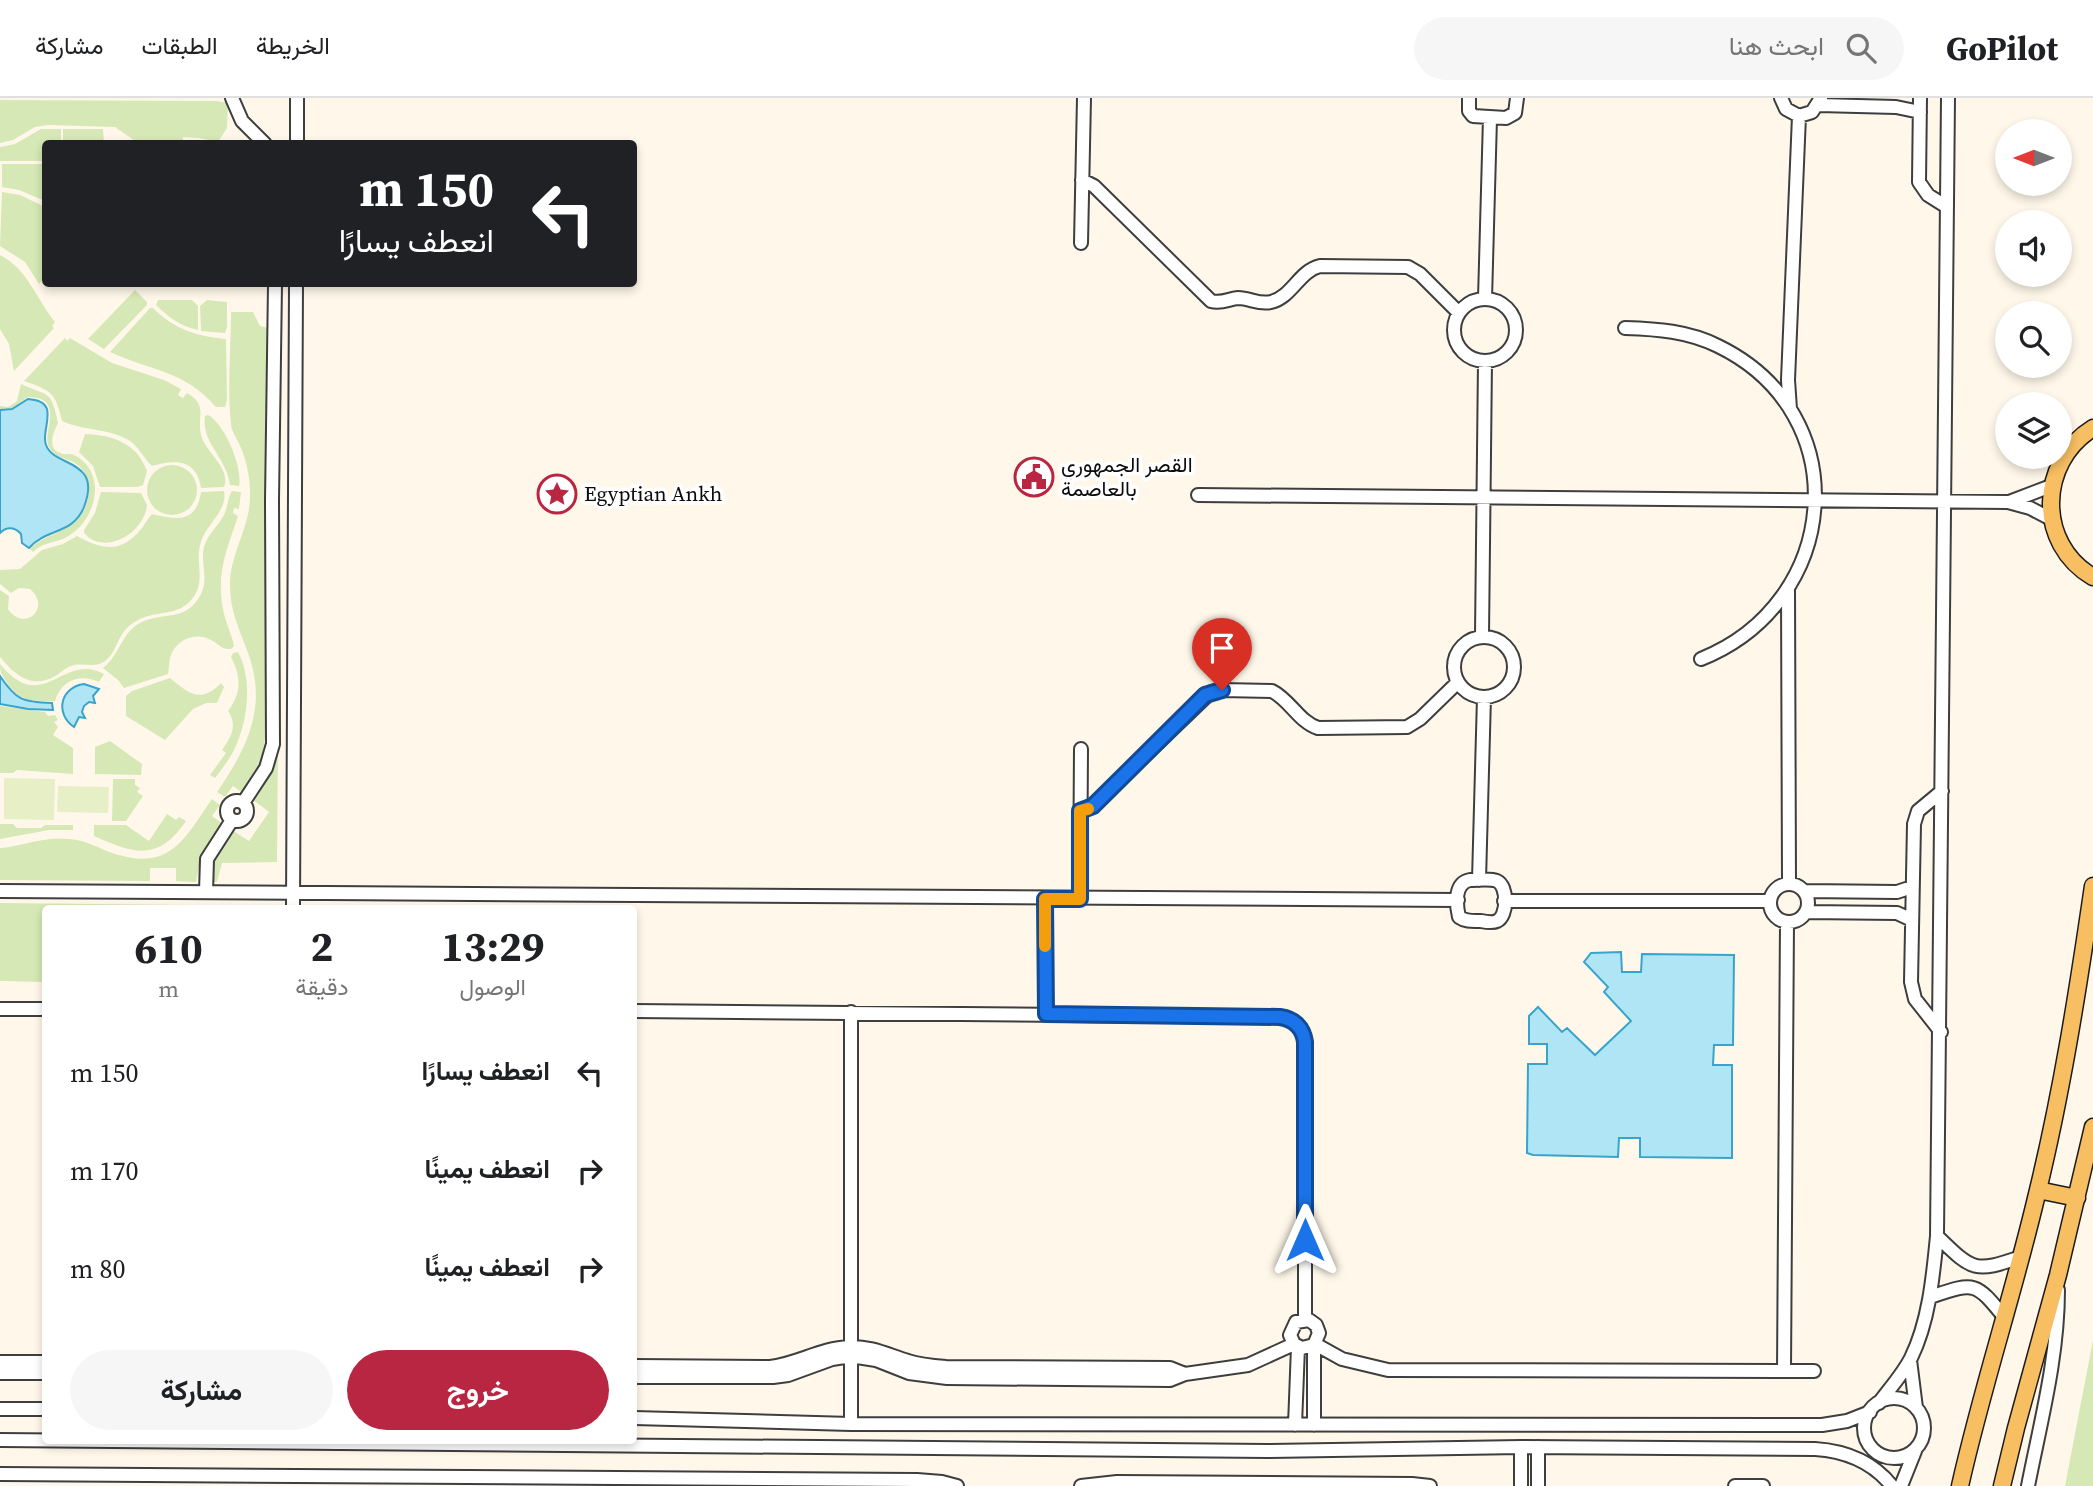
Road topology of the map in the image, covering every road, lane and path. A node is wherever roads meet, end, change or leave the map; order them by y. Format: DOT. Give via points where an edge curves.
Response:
graph roads {
  1 [pos="232,98"];
  2 [pos="297,98"];
  3 [pos="1084,98"];
  4 [pos="1469,98"];
  5 [pos="1517,98"];
  6 [pos="1781,98"];
  7 [pos="1920,98"];
  8 [pos="1948,98"];
  9 [pos="1820,101"];
  10 [pos="1888,102"];
  11 [pos="1920,112"];
  12 [pos="1799,116"];
  13 [pos="1490,118"];
  14 [pos="261,140"];
  15 [pos="297,140"];
  16 [pos="1082,180"];
  17 [pos="1947,207"];
  18 [pos="1081,243"];
  19 [pos="275,287"];
  20 [pos="296,287"];
  21 [pos="1485,299"];
  22 [pos="1459,313"];
  23 [pos="1625,328"];
  24 [pos="1485,361"];
  25 [pos="1789,370"];
  26 [pos="1768,381"];
  27 [pos="1790,410"];
  28 [pos="2093,428"];
  29 [pos="2051,486"];
  30 [pos="1198,495"];
  31 [pos="1484,498"];
  32 [pos="1815,500"];
  33 [pos="1944,500"];
  34 [pos="2008,502"];
  35 [pos="2051,519"];
  36 [pos="2093,578"];
  37 [pos="1788,589"];
  38 [pos="1764,620"];
  39 [pos="1788,628"];
  40 [pos="1482,636"];
  41 [pos="1701,659"];
  42 [pos="1458,682"];
  43 [pos="1484,697"];
  44 [pos="1081,749"];
  45 [pos="1942,791"];
  46 [pos="1080,811"];
  47 [pos="1479,880"];
  48 [pos="1789,883"];
  49 [pos="2093,886"];
  50 [pos="1913,887"];
  51 [pos="0,891"];
  52 [pos="1805,891"];
  53 [pos="206,892"];
  54 [pos="1821,892"];
  55 [pos="1881,892"];
  56 [pos="293,893"];
  57 [pos="1045,899"];
  58 [pos="1080,899"];
  59 [pos="1458,900"];
  60 [pos="1504,901"];
  61 [pos="1770,901"];
  62 [pos="293,905"];
  63 [pos="1806,912"];
  64 [pos="1821,912"];
  65 [pos="1880,912"];
  66 [pos="1912,920"];
  67 [pos="1787,922"];
  68 [pos="0,1009"];
  69 [pos="42,1009"];
  70 [pos="637,1011"];
  71 [pos="851,1012"];
  72 [pos="1046,1014"];
  73 [pos="1941,1032"];
  74 [pos="2093,1127"];
  75 [pos="2038,1190"];
  76 [pos="2077,1198"];
  77 [pos="1937,1236"];
  78 [pos="2021,1257"];
  79 [pos="2058,1275"];
  80 [pos="1930,1297"];
  81 [pos="2005,1318"];
  82 [pos="1305,1319"];
  83 [pos="1315,1344"];
  84 [pos="1296,1345"];
  85 [pos="851,1352"];
  86 [pos="1910,1360"];
  87 [pos="0,1362"];
  88 [pos="42,1362"];
  89 [pos="637,1366"];
  90 [pos="1784,1371"];
  91 [pos="1814,1371"];
  92 [pos="0,1373"];
  93 [pos="42,1373"];
  94 [pos="637,1377"];
  95 [pos="1875,1407"];
  96 [pos="1916,1408"];
  97 [pos="0,1409"];
  98 [pos="42,1409"];
  99 [pos="637,1418"];
  100 [pos="919,1423"];
  101 [pos="851,1424"];
  102 [pos="1077,1425"];
  103 [pos="1295,1425"];
  104 [pos="1314,1425"];
  105 [pos="0,1440"];
  106 [pos="42,1440"];
  107 [pos="525,1444"];
  108 [pos="919,1447"];
  109 [pos="1521,1447"];
  110 [pos="1538,1447"];
  111 [pos="1077,1448"];
  112 [pos="1915,1450"];
  113 [pos="1876,1452"];
  114 [pos="1868,1464"];
  115 [pos="0,1474"];
  116 [pos="89,1480"];
  117 [pos="103,1480"];
  118 [pos="443,1482"];
  119 [pos="659,1482"];
  120 [pos="957,1486"];
  121 [pos="1081,1486"];
  122 [pos="1430,1486"];
  123 [pos="1521,1486"];
  124 [pos="1538,1486"];
  125 [pos="1735,1486"];
  126 [pos="1763,1486"];
  127 [pos="1892,1486"];
  128 [pos="1901,1486"];
  129 [pos="1960,1486"];
  130 [pos="2002,1486"];
  131 [pos="2028,1486"];
  1 -- 14 [label="street" via="242,121"];
  2 -- 15 [label="street"];
  3 -- 16 [label="street"];
  4 -- 13 [label="street" via="1473,116"];
  5 -- 13 [label="street" via="1512,116"];
  6 -- 12 [label="street" via="1786,109"];
  7 -- 11 [label="street"];
  8 -- 17 [label="street"];
  9 -- 10 [label="street"];
  9 -- 12 [label="street" via="1812,112"];
  10 -- 11 [label="street"];
  11 -- 17 [label="street" via="1919,182 1928,195"];
  12 -- 25 [label="street"];
  13 -- 21 [label="street"];
  16 -- 18 [label="street"];
  16 -- 22 [label="street" via="1094,186 1211,301 1271,302 1320,265 1398,265 1416,271"];
  17 -- 33 [label="street"];
  19 -- 53 [label="street" via="273,744 266,768 243,803 248,810 245,818 232,820 207,859"];
  20 -- 56 [label="street"];
  21 -- 22 [label="street" via="1468,304"];
  21 -- 24 [label="street" via="1507,307 1516,329 1508,352"];
  22 -- 24 [label="street" via="1454,330 1457,342 1468,356"];
  23 -- 26 [label="street" via="1672,331 1702,339 1738,357"];
  24 -- 31 [label="street"];
  25 -- 26 [label="street"];
  25 -- 27 [label="street"];
  26 -- 27 [label="street"];
  27 -- 32 [label="street" via="1811,459"];
  28 -- 29 [label="main road" via="2065,453"];
  29 -- 34 [label="street"];
  29 -- 35 [label="main road"];
  30 -- 31 [label="street"];
  31 -- 32 [label="street"];
  31 -- 40 [label="street"];
  32 -- 33 [label="street"];
  32 -- 37 [label="street" via="1806,552"];
  33 -- 34 [label="street"];
  33 -- 45 [label="street"];
  34 -- 35 [label="street"];
  35 -- 36 [label="main road" via="2064,551"];
  37 -- 38 [label="street"];
  37 -- 39 [label="street"];
  38 -- 39 [label="street"];
  38 -- 41 [label="street" via="1730,646"];
  39 -- 48 [label="street"];
  40 -- 42 [label="street" via="1457,653"];
  40 -- 43 [label="street" via="1501,641 1514,662 1507,687"];
  42 -- 43 [label="street" via="1467,692"];
  42 -- 46 [label="street" via="1416,723 1396,729 1318,728 1272,691 1210,692 1093,806"];
  43 -- 47 [label="street"];
  44 -- 46 [label="street"];
  45 -- 50 [label="street" via="1915,817"];
  45 -- 73 [label="street"];
  46 -- 58 [label="street"];
  47 -- 59 [label="street" via="1462,882"];
  47 -- 60 [label="street" via="1499,882 1504,887"];
  48 -- 52 [label="street"];
  48 -- 61 [label="street" via="1776,888"];
  49 -- 75 [label="main road" via="2075,1009"];
  50 -- 55 [label="street"];
  50 -- 66 [label="street"];
  51 -- 53 [label="street"];
  52 -- 54 [label="street"];
  52 -- 63 [label="street"];
  53 -- 56 [label="street"];
  54 -- 55 [label="street"];
  54 -- 64 [label="street"];
  55 -- 65 [label="street"];
  56 -- 57 [label="street"];
  56 -- 62 [label="street"];
  57 -- 58 [label="street"];
  57 -- 72 [label="street"];
  58 -- 59 [label="street"];
  59 -- 60 [label="street" via="1458,915 1467,921 1497,921"];
  60 -- 61 [label="street"];
  61 -- 67 [label="street" via="1774,915"];
  63 -- 64 [label="street"];
  63 -- 67 [label="street"];
  64 -- 65 [label="street"];
  65 -- 66 [label="street"];
  66 -- 73 [label="street" via="1912,991"];
  67 -- 90 [label="street"];
  68 -- 69 [label="street"];
  70 -- 71 [label="street"];
  71 -- 72 [label="street"];
  71 -- 85 [label="street"];
  72 -- 82 [label="street" via="1280,1017 1299,1026 1305,1042"];
  73 -- 77 [label="street"];
  74 -- 76 [label="main road"];
  75 -- 76 [label="main road"];
  75 -- 78 [label="main road"];
  76 -- 79 [label="main road"];
  77 -- 78 [label="street" via="1976,1267 1989,1268"];
  77 -- 80 [label="street"];
  78 -- 81 [label="main road"];
  79 -- 130 [label="main road"];
  79 -- 131 [label="street" via="2054,1355"];
  80 -- 81 [label="street" via="1974,1288"];
  80 -- 86 [label="street"];
  81 -- 129 [label="main road"];
  82 -- 83 [label="street" via="1318,1329"];
  82 -- 84 [label="street" via="1290,1330"];
  83 -- 84 [label="street" via="1306,1348"];
  83 -- 90 [label="street" via="1357,1364 1395,1370"];
  83 -- 104 [label="street"];
  84 -- 85 [label="street" via="1248,1365 1185,1374 1170,1368 930,1366 873,1349"];
  84 -- 103 [label="street"];
  85 -- 89 [label="street" via="831,1349 770,1367"];
  85 -- 94 [label="street" via="773,1377"];
  85 -- 101 [label="street"];
  86 -- 95 [label="street"];
  86 -- 96 [label="street"];
  87 -- 88 [label="street"];
  90 -- 91 [label="street"];
  92 -- 93 [label="street"];
  95 -- 96 [label="street" via="1898,1399"];
  95 -- 104 [label="street" via="1847,1421 1822,1425"];
  95 -- 113 [label="street" via="1865,1431"];
  96 -- 112 [label="street" via="1924,1433"];
  97 -- 98 [label="street"];
  99 -- 101 [label="street"];
  100 -- 101 [label="street"];
  100 -- 102 [label="street"];
  100 -- 108 [label="street"];
  102 -- 103 [label="street"];
  102 -- 111 [label="street"];
  103 -- 104 [label="street"];
  105 -- 106 [label="street"];
  107 -- 108 [label="street"];
  108 -- 111 [label="street"];
  109 -- 110 [label="street"];
  109 -- 111 [label="street"];
  109 -- 123 [label="street"];
  110 -- 114 [label="street" via="1827,1450"];
  110 -- 124 [label="street"];
  112 -- 113 [label="street" via="1897,1458"];
  112 -- 128 [label="street"];
  113 -- 114 [label="street"];
  114 -- 127 [label="street"];
  115 -- 116 [label="street"];
  116 -- 117 [label="street"];
  117 -- 118 [label="street"];
  118 -- 119 [label="street"];
  119 -- 120 [label="street" via="917,1480"];
  121 -- 122 [label="street" via="1117,1482"];
  125 -- 126 [label="street"];
}
